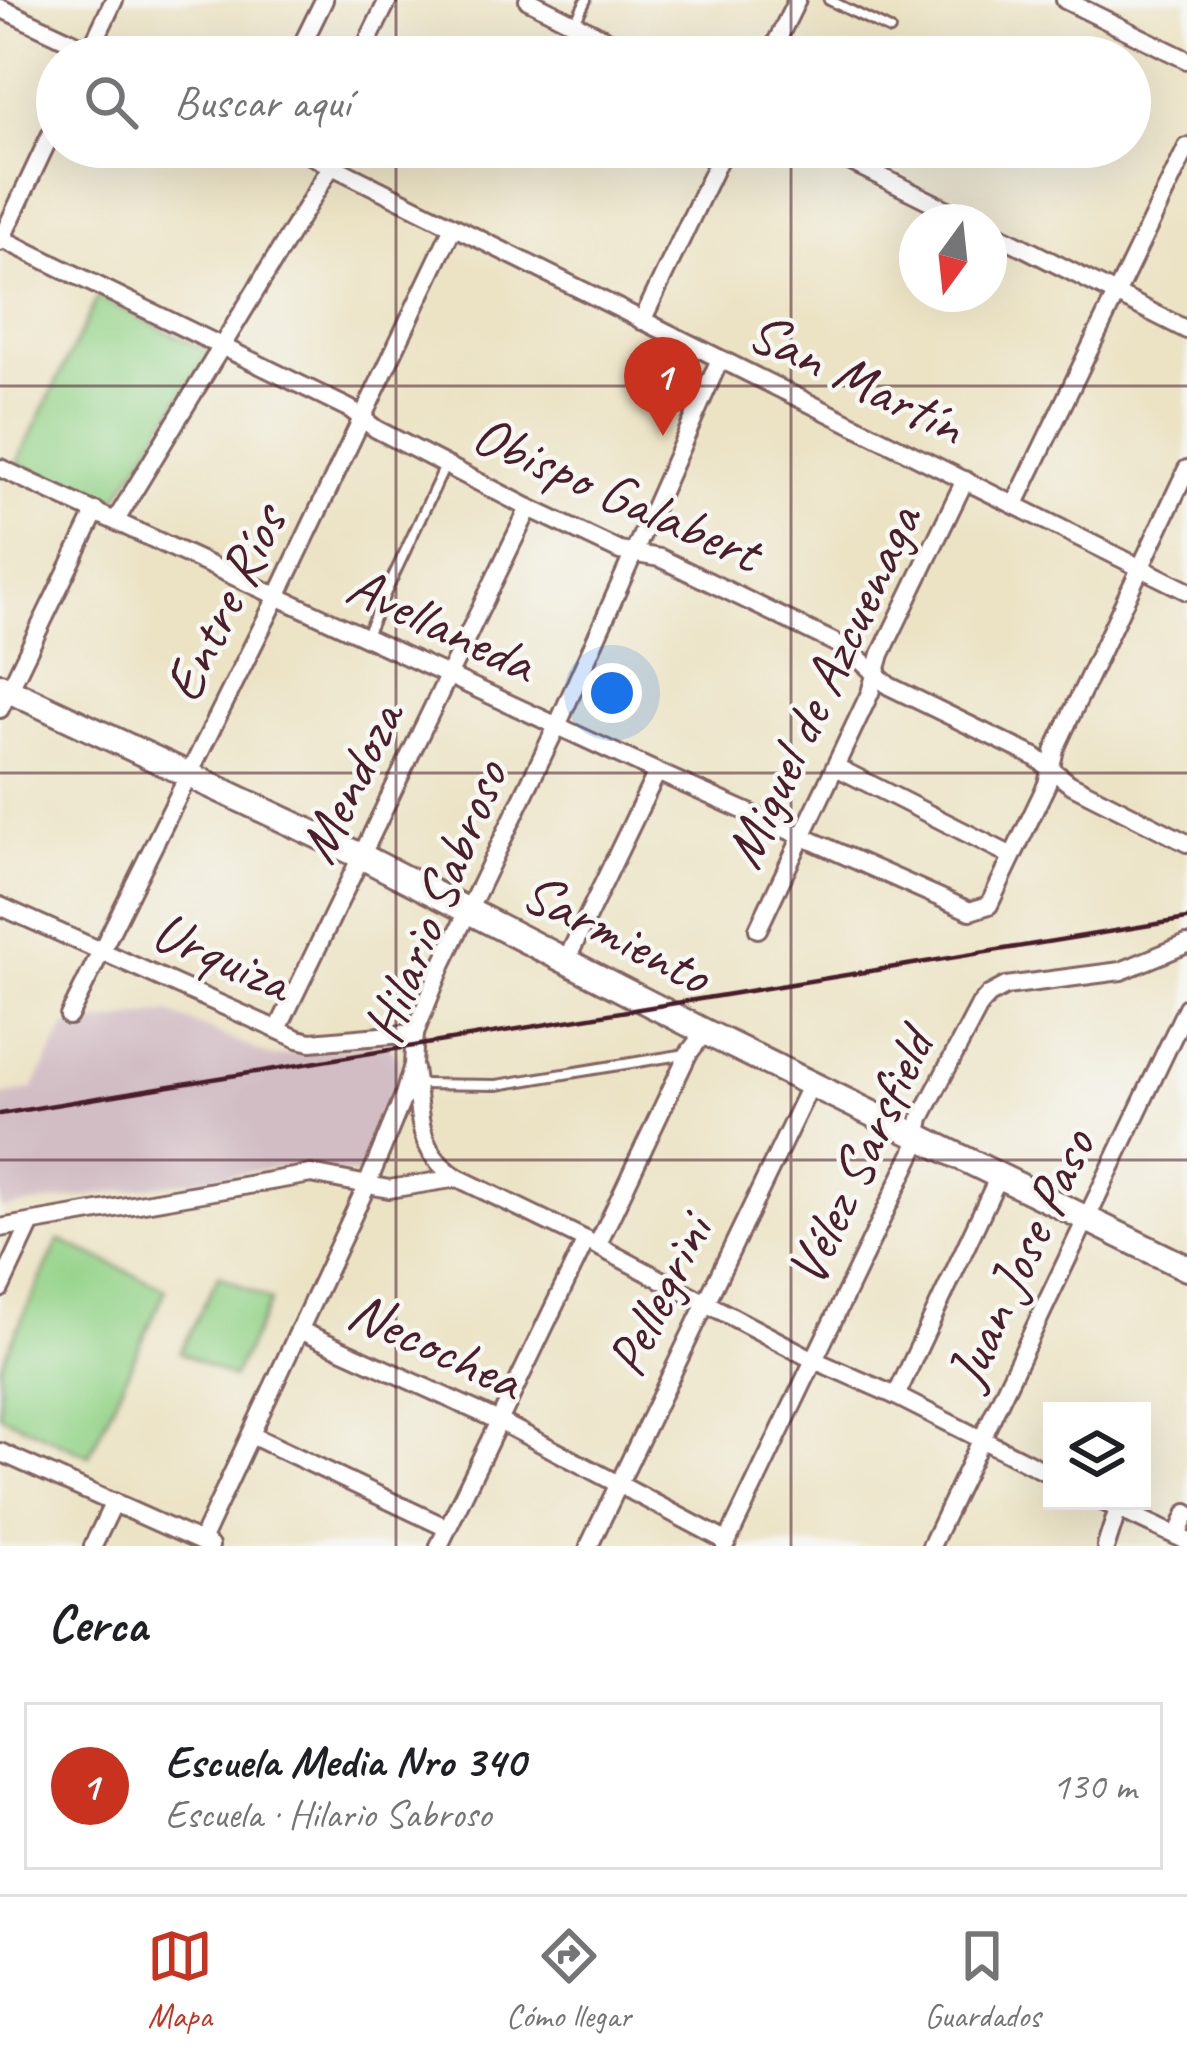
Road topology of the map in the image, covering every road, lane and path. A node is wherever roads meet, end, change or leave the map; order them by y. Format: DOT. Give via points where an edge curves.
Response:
graph roads {
  1 [pos="114,0"];
  2 [pos="324,0"];
  3 [pos="388,0"];
  4 [pos="527,0"];
  5 [pos="586,0"];
  6 [pos="797,0"];
  7 [pos="829,0"];
  8 [pos="1065,0"];
  9 [pos="0,8"];
  10 [pos="575,24"];
  11 [pos="890,30"];
  12 [pos="56,36"];
  13 [pos="101,36"];
  14 [pos="306,36"];
  15 [pos="370,36"];
  16 [pos="599,36"];
  17 [pos="779,36"];
  18 [pos="1138,36"];
  19 [pos="1151,42"];
  20 [pos="1187,60"];
  21 [pos="1187,147"];
  22 [pos="36,165"];
  23 [pos="331,168"];
  24 [pos="336,168"];
  25 [pos="715,168"];
  26 [pos="863,168"];
  27 [pos="936,204"];
  28 [pos="453,226"];
  29 [pos="1007,239"];
  30 [pos="0,240"];
  31 [pos="1117,294"];
  32 [pos="642,321"];
  33 [pos="1187,330"];
  34 [pos="224,346"];
  35 [pos="720,359"];
  36 [pos="362,419"];
  37 [pos="445,464"];
  38 [pos="0,468"];
  39 [pos="1187,469"];
  40 [pos="965,480"];
  41 [pos="1015,504"];
  42 [pos="530,508"];
  43 [pos="96,511"];
  44 [pos="116,520"];
  45 [pos="634,552"];
  46 [pos="1140,568"];
  47 [pos="1187,591"];
  48 [pos="277,597"];
  49 [pos="365,637"];
  50 [pos="875,672"];
  51 [pos="449,676"];
  52 [pos="3,695"];
  53 [pos="557,726"];
  54 [pos="836,767"];
  55 [pos="1050,768"];
  56 [pos="657,772"];
  57 [pos="188,775"];
  58 [pos="803,836"];
  59 [pos="1187,843"];
  60 [pos="363,856"];
  61 [pos="1012,856"];
  62 [pos="0,906"];
  63 [pos="470,910"];
  64 [pos="758,929"];
  65 [pos="1187,944"];
  66 [pos="102,950"];
  67 [pos="566,961"];
  68 [pos="1187,1007"];
  69 [pos="69,1016"];
  70 [pos="278,1029"];
  71 [pos="705,1032"];
  72 [pos="416,1033"];
  73 [pos="1168,1052"];
  74 [pos="688,1054"];
  75 [pos="1187,1062"];
  76 [pos="415,1074"];
  77 [pos="812,1084"];
  78 [pos="917,1136"];
  79 [pos="999,1176"];
  80 [pos="458,1178"];
  81 [pos="367,1185"];
  82 [pos="1087,1219"];
  83 [pos="31,1223"];
  84 [pos="0,1228"];
  85 [pos="592,1243"];
  86 [pos="1187,1268"];
  87 [pos="0,1289"];
  88 [pos="703,1304"];
  89 [pos="299,1330"];
  90 [pos="814,1360"];
  91 [pos="896,1396"];
  92 [pos="499,1421"];
  93 [pos="250,1435"];
  94 [pos="983,1440"];
  95 [pos="0,1452"];
  96 [pos="1043,1470"];
  97 [pos="619,1482"];
  98 [pos="113,1502"];
  99 [pos="1110,1510"];
  100 [pos="1121,1510"];
  101 [pos="1187,1514"];
  102 [pos="447,1528"];
  103 [pos="1182,1539"];
  104 [pos="725,1543"];
  105 [pos="206,1544"];
  106 [pos="93,1546"];
  107 [pos="439,1546"];
  108 [pos="589,1546"];
  109 [pos="932,1546"];
  110 [pos="1106,1546"];
  1 -- 13 [label="street"];
  2 -- 14 [label="street"];
  3 -- 15 [label="street"];
  4 -- 10 [label="street"];
  5 -- 10 [label="lane"];
  6 -- 17 [label="street"];
  7 -- 11 [label="lane"];
  8 -- 18 [label="street"];
  9 -- 12 [label="street"];
  10 -- 16 [label="street"];
  19 -- 20 [label="street"];
  21 -- 31 [label="street, Miguel de Azcuenaga"];
  22 -- 30 [label="street"];
  23 -- 34 [label="street"];
  24 -- 28 [label="street, San Martín"];
  25 -- 32 [label="street"];
  26 -- 27 [label="street"];
  28 -- 32 [label="street, San Martín"];
  28 -- 36 [label="street, Entre Ríos"];
  29 -- 31 [label="street"];
  30 -- 34 [label="street, Obispo Galabert"];
  31 -- 33 [label="street"];
  31 -- 41 [label="street, Miguel de Azcuenaga"];
  32 -- 35 [label="street, San Martín"];
  34 -- 36 [label="street, Obispo Galabert"];
  34 -- 44 [label="street"];
  35 -- 40 [label="street, San Martín"];
  35 -- 45 [label="street, Hilario Sabroso"];
  36 -- 37 [label="street, Obispo Galabert"];
  36 -- 48 [label="street, Entre Ríos"];
  37 -- 42 [label="street, Obispo Galabert"];
  37 -- 49 [label="lane"];
  38 -- 43 [label="street, Avellaneda"];
  39 -- 46 [label="street"];
  40 -- 41 [label="street, San Martín"];
  40 -- 50 [label="street, Miguel de Azcuenaga"];
  41 -- 46 [label="street, San Martín"];
  42 -- 45 [label="street, Obispo Galabert"];
  42 -- 51 [label="street, Mendoza"];
  43 -- 44 [label="street, Avellaneda"];
  43 -- 52 [label="street"];
  44 -- 48 [label="street, Avellaneda"];
  45 -- 50 [label="street, Obispo Galabert" via="848,649"];
  45 -- 53 [label="street, Hilario Sabroso"];
  46 -- 47 [label="street, San Martín"];
  46 -- 55 [label="street"];
  48 -- 49 [label="street, Avellaneda"];
  48 -- 57 [label="street, Entre Ríos"];
  49 -- 51 [label="street, Avellaneda"];
  50 -- 54 [label="street, Miguel de Azcuenaga"];
  50 -- 55 [label="street, Obispo Galabert"];
  51 -- 53 [label="street, Avellaneda"];
  51 -- 60 [label="street, Mendoza"];
  52 -- 57 [label="street, Sarmiento"];
  53 -- 56 [label="street, Avellaneda"];
  53 -- 63 [label="street, Hilario Sabroso"];
  54 -- 58 [label="street, Miguel de Azcuenaga"];
  54 -- 61 [label="street"];
  55 -- 59 [label="street, Obispo Galabert"];
  55 -- 61 [label="street"];
  56 -- 58 [label="street, Avellaneda"];
  56 -- 67 [label="street"];
  57 -- 60 [label="street, Sarmiento"];
  57 -- 66 [label="street, Entre Ríos"];
  58 -- 61 [label="street, Avellaneda" via="970,911 989,905"];
  58 -- 64 [label="street, Miguel de Azcuenaga"];
  60 -- 63 [label="street, Sarmiento"];
  60 -- 70 [label="street, Mendoza"];
  62 -- 66 [label="street, Urquiza"];
  63 -- 67 [label="street, Sarmiento"];
  63 -- 72 [label="street, Hilario Sabroso"];
  65 -- 78 [label="street, Vélez Sarsfield" via="1121,971 989,995"];
  66 -- 69 [label="street, Entre Ríos"];
  66 -- 70 [label="street, Urquiza"];
  67 -- 71 [label="street, Sarmiento"];
  68 -- 73 [label="street, Juan Jose Paso"];
  70 -- 72 [label="street, Urquiza" via="311,1042"];
  71 -- 74 [label="street"];
  71 -- 77 [label="street, Sarmiento"];
  72 -- 76 [label="street, Hilario Sabroso"];
  73 -- 75 [label="street"];
  73 -- 82 [label="street, Juan Jose Paso"];
  74 -- 76 [label="lane" via="497,1085"];
  74 -- 85 [label="street"];
  76 -- 80 [label="street" via="430,1156"];
  76 -- 81 [label="street, Hilario Sabroso"];
  77 -- 78 [label="street, Sarmiento"];
  77 -- 88 [label="street, Pellegrini"];
  78 -- 79 [label="street, Sarmiento"];
  78 -- 90 [label="street, Vélez Sarsfield"];
  79 -- 82 [label="street, Sarmiento"];
  79 -- 91 [label="street"];
  80 -- 81 [label="street"];
  80 -- 85 [label="street"];
  81 -- 83 [label="street" via="311,1174"];
  81 -- 89 [label="street, Hilario Sabroso"];
  82 -- 86 [label="street, Sarmiento"];
  82 -- 94 [label="street, Juan Jose Paso"];
  83 -- 84 [label="street"];
  83 -- 87 [label="street"];
  85 -- 88 [label="street"];
  85 -- 92 [label="street"];
  88 -- 90 [label="street"];
  88 -- 97 [label="street, Pellegrini"];
  89 -- 92 [label="street, Necochea"];
  89 -- 93 [label="street, Hilario Sabroso"];
  90 -- 91 [label="street"];
  90 -- 104 [label="street, Vélez Sarsfield"];
  91 -- 94 [label="street"];
  92 -- 97 [label="street, Necochea"];
  92 -- 102 [label="street"];
  93 -- 102 [label="street"];
  93 -- 105 [label="street, Hilario Sabroso"];
  94 -- 96 [label="street"];
  94 -- 109 [label="street, Juan Jose Paso"];
  95 -- 98 [label="street"];
  97 -- 104 [label="street, Necochea"];
  97 -- 108 [label="street, Pellegrini"];
  98 -- 105 [label="street"];
  98 -- 106 [label="street"];
  99 -- 110 [label="street"];
  100 -- 103 [label="street"];
  101 -- 103 [label="street"];
  102 -- 107 [label="street"];
}
